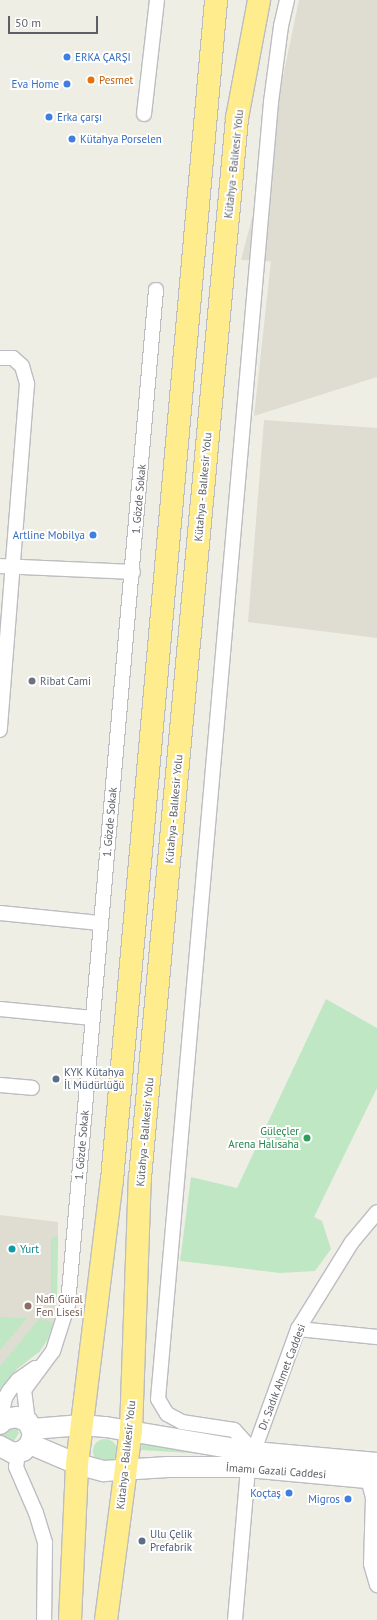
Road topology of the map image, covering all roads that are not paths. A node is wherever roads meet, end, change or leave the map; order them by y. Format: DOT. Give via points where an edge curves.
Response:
graph roads {
  1 [pos="157,0"];
  2 [pos="216,0"];
  3 [pos="259,0"];
  4 [pos="287,0"];
  5 [pos="144,114"];
  6 [pos="156,290"];
  7 [pos="0,358"];
  8 [pos="6,566"];
  9 [pos="133,572"];
  10 [pos="0,730"];
  11 [pos="0,913"];
  12 [pos="100,923"];
  13 [pos="0,1009"];
  14 [pos="93,1018"];
  15 [pos="0,1085"];
  16 [pos="32,1088"];
  17 [pos="377,1212"];
  18 [pos="298,1329"];
  19 [pos="377,1337"];
  20 [pos="53,1351"];
  21 [pos="0,1424"];
  22 [pos="82,1425"];
  23 [pos="131,1431"];
  24 [pos="17,1445"];
  25 [pos="251,1459"];
  26 [pos="77,1464"];
  27 [pos="126,1470"];
  28 [pos="374,1474"];
  29 [pos="377,1585"];
  30 [pos="44,1620"];
  31 [pos="70,1620"];
  32 [pos="106,1620"];
  33 [pos="235,1620"];
  1 -- 5 [label="street"];
  2 -- 22 [label="highway" via="112,1180"];
  3 -- 23 [label="highway, Kütahya - Balıkesir Yolu" via="237,118 141,1170"];
  4 -- 25 [label="street" via="271,102 158,1399 167,1414 182,1422 234,1430"];
  6 -- 9 [label="street, 1. Gözde Sokak"];
  7 -- 8 [label="street" via="13,358 22,366 27,384"];
  8 -- 9 [label="street"];
  8 -- 10 [label="street"];
  9 -- 12 [label="street, 1. Gözde Sokak"];
  11 -- 12 [label="street"];
  12 -- 14 [label="street, 1. Gözde Sokak"];
  13 -- 14 [label="street"];
  14 -- 20 [label="street, 1. Gözde Sokak" via="68,1304"];
  15 -- 16 [label="street"];
  17 -- 18 [label="street, Dr. Sadık Ahmet Caddesi" via="352,1242"];
  18 -- 19 [label="street"];
  18 -- 25 [label="street, Dr. Sadık Ahmet Caddesi"];
  20 -- 21 [label="street" via="18,1380 9,1391 5,1398"];
  20 -- 24 [label="street" via="24,1390"];
  21 -- 24 [label="main road" via="11,1417 17,1417"];
  22 -- 23 [label="main road, İmamı Gazali Caddesi"];
  22 -- 24 [label="main road, İmamı Gazali Caddesi"];
  22 -- 26 [label="highway"];
  23 -- 25 [label="main road, İmamı Gazali Caddesi"];
  23 -- 27 [label="highway, Kütahya - Balıkesir Yolu"];
  24 -- 26 [label="main road, İmamı Gazali Caddesi"];
  24 -- 30 [label="street" via="16,1467 36,1513 45,1543"];
  25 -- 27 [label="main road, İmamı Gazali Caddesi"];
  25 -- 28 [label="main road, İmamı Gazali Caddesi"];
  25 -- 33 [label="street, Dr. Sadık Ahmet Caddesi"];
  26 -- 27 [label="main road, İmamı Gazali Caddesi" via="104,1471"];
  26 -- 31 [label="highway"];
  27 -- 32 [label="highway, Kütahya - Balıkesir Yolu"];
  28 -- 29 [label="street" via="371,1564"];
}
